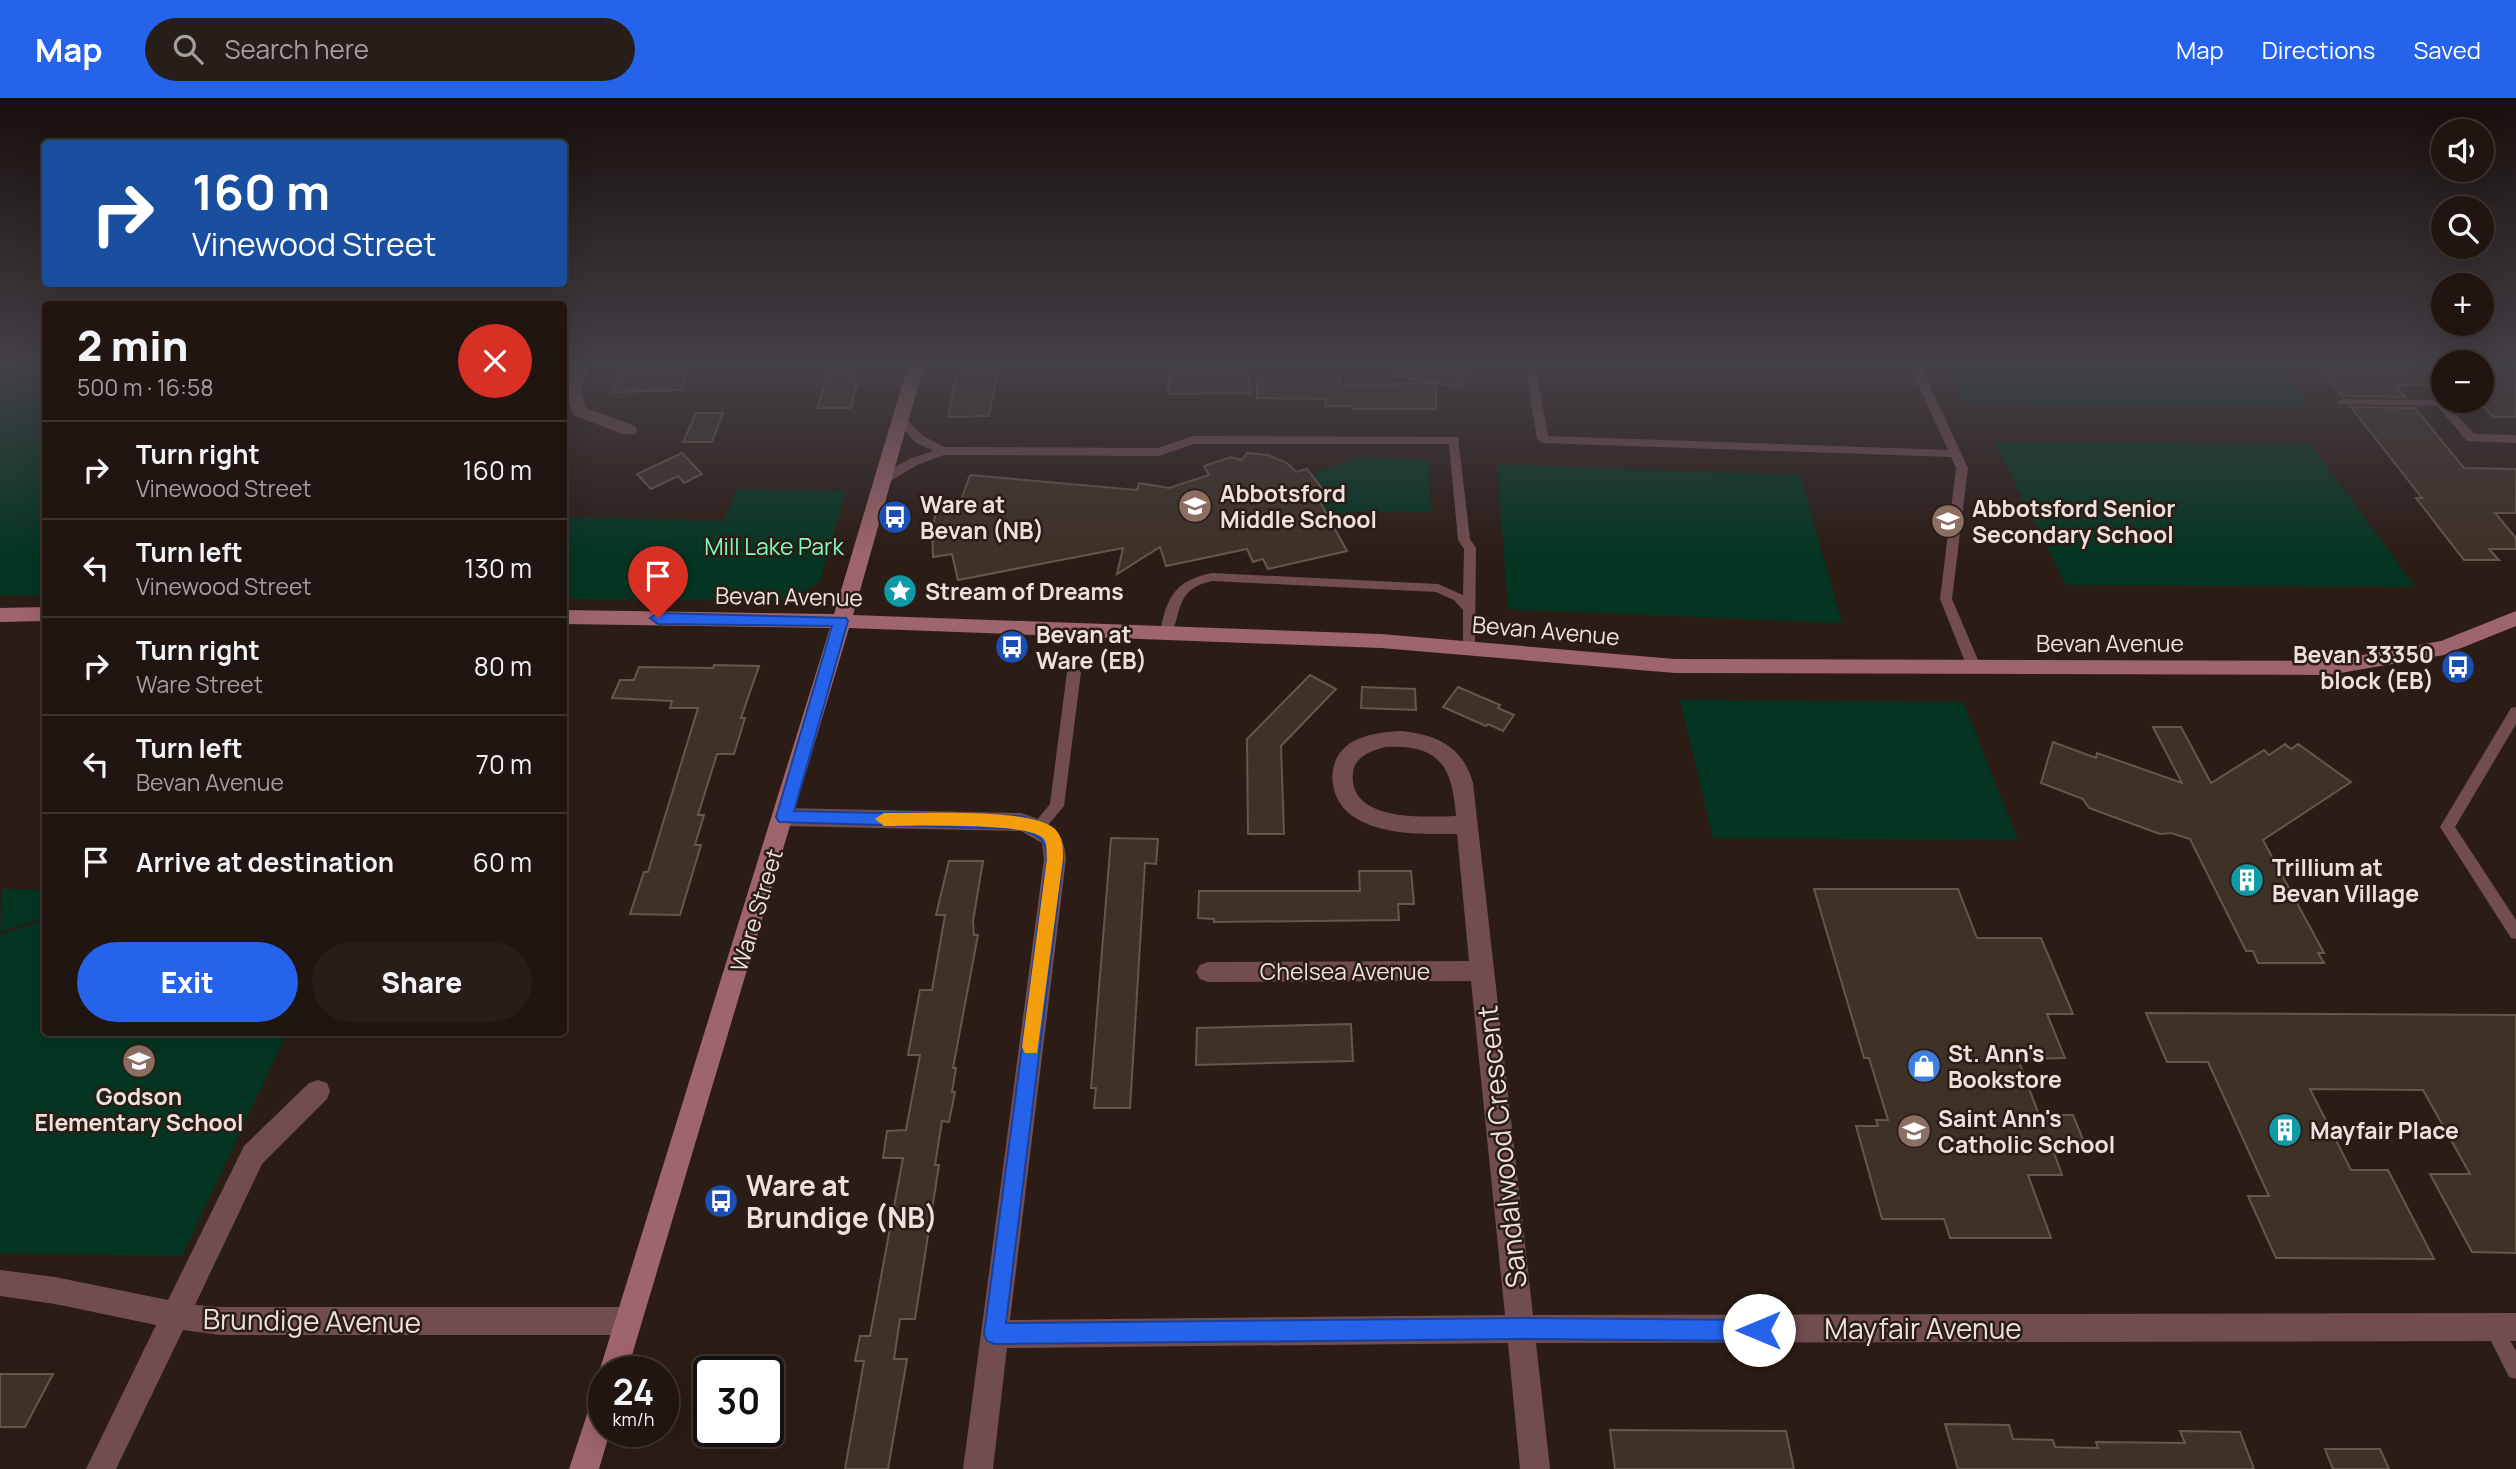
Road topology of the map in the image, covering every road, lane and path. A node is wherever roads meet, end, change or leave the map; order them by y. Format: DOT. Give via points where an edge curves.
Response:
graph roads {
  1 [pos="898,429"];
  2 [pos="910,429"];
  3 [pos="1541,429"];
  4 [pos="1945,429"];
  5 [pos="2463,429"];
  6 [pos="2514,440"];
  7 [pos="943,451"];
  8 [pos="1957,454"];
  9 [pos="883,480"];
  10 [pos="1468,607"];
  11 [pos="42,614"];
  12 [pos="0,615"];
  13 [pos="567,617"];
  14 [pos="2516,618"];
  15 [pos="841,621"];
  16 [pos="1166,633"];
  17 [pos="1469,648"];
  18 [pos="1974,667"];
  19 [pos="1074,672"];
  20 [pos="2516,712"];
  21 [pos="784,817"];
  22 [pos="1467,825"];
  23 [pos="1038,827"];
  24 [pos="2516,933"];
  25 [pos="1482,971"];
  26 [pos="1208,972"];
  27 [pos="318,1091"];
  28 [pos="0,1283"];
  29 [pos="173,1317"];
  30 [pos="628,1321"];
  31 [pos="2504,1327"];
  32 [pos="1520,1329"];
  33 [pos="995,1334"];
  34 [pos="618,1356"];
  35 [pos="2516,1370"];
  36 [pos="591,1447"];
  37 [pos="101,1469"];
  38 [pos="584,1469"];
  39 [pos="978,1469"];
  40 [pos="1535,1469"];
  1 -- 9 [label="street, Ware Street"];
  2 -- 7 [label="lane"];
  3 -- 8 [label="lane" via="1543,439"];
  4 -- 8 [label="lane"];
  5 -- 6 [label="lane" via="2471,438"];
  7 -- 9 [label="lane"];
  7 -- 10 [label="lane" via="1159,452 1194,440 1454,440 1464,540 1470,548"];
  8 -- 18 [label="lane" via="1962,468 1946,599"];
  9 -- 15 [label="street, Ware Street"];
  10 -- 16 [label="lane" via="1449,592 1429,586 1212,577 1185,585 1170,609"];
  10 -- 17 [label="lane"];
  11 -- 12 [label="street"];
  13 -- 15 [label="street, Bevan Avenue"];
  14 -- 18 [label="street, Bevan Avenue" via="2444,648 2329,668"];
  15 -- 16 [label="street, Bevan Avenue"];
  15 -- 21 [label="street, Ware Street"];
  16 -- 17 [label="street, Bevan Avenue"];
  17 -- 18 [label="street, Bevan Avenue" via="1675,666"];
  19 -- 23 [label="lane" via="1057,806"];
  20 -- 24 [label="lane" via="2448,827"];
  21 -- 23 [label="street" via="1021,822"];
  21 -- 30 [label="street, Ware Street"];
  22 -- 22 [label="street, Sandalwood Crescent" via="1459,770 1438,748 1406,738 1382,739 1366,744 1344,765 1343,793 1355,807 1372,816 1410,825"];
  22 -- 25 [label="street, Sandalwood Crescent"];
  23 -- 33 [label="street" via="1054,841 1055,859"];
  25 -- 26 [label="street, Chelsea Avenue"];
  25 -- 32 [label="street, Sandalwood Crescent"];
  27 -- 29 [label="street" via="253,1155"];
  28 -- 29 [label="street, Brundige Avenue" via="33,1285"];
  29 -- 30 [label="street, Brundige Avenue" via="282,1322"];
  29 -- 37 [label="street"];
  30 -- 34 [label="street, Ware Street"];
  31 -- 32 [label="street, Mayfair Avenue"];
  31 -- 35 [label="lane"];
  32 -- 33 [label="street, Mayfair Avenue"];
  32 -- 40 [label="street, Sandalwood Crescent"];
  33 -- 39 [label="street"];
  36 -- 38 [label="street"];
}
